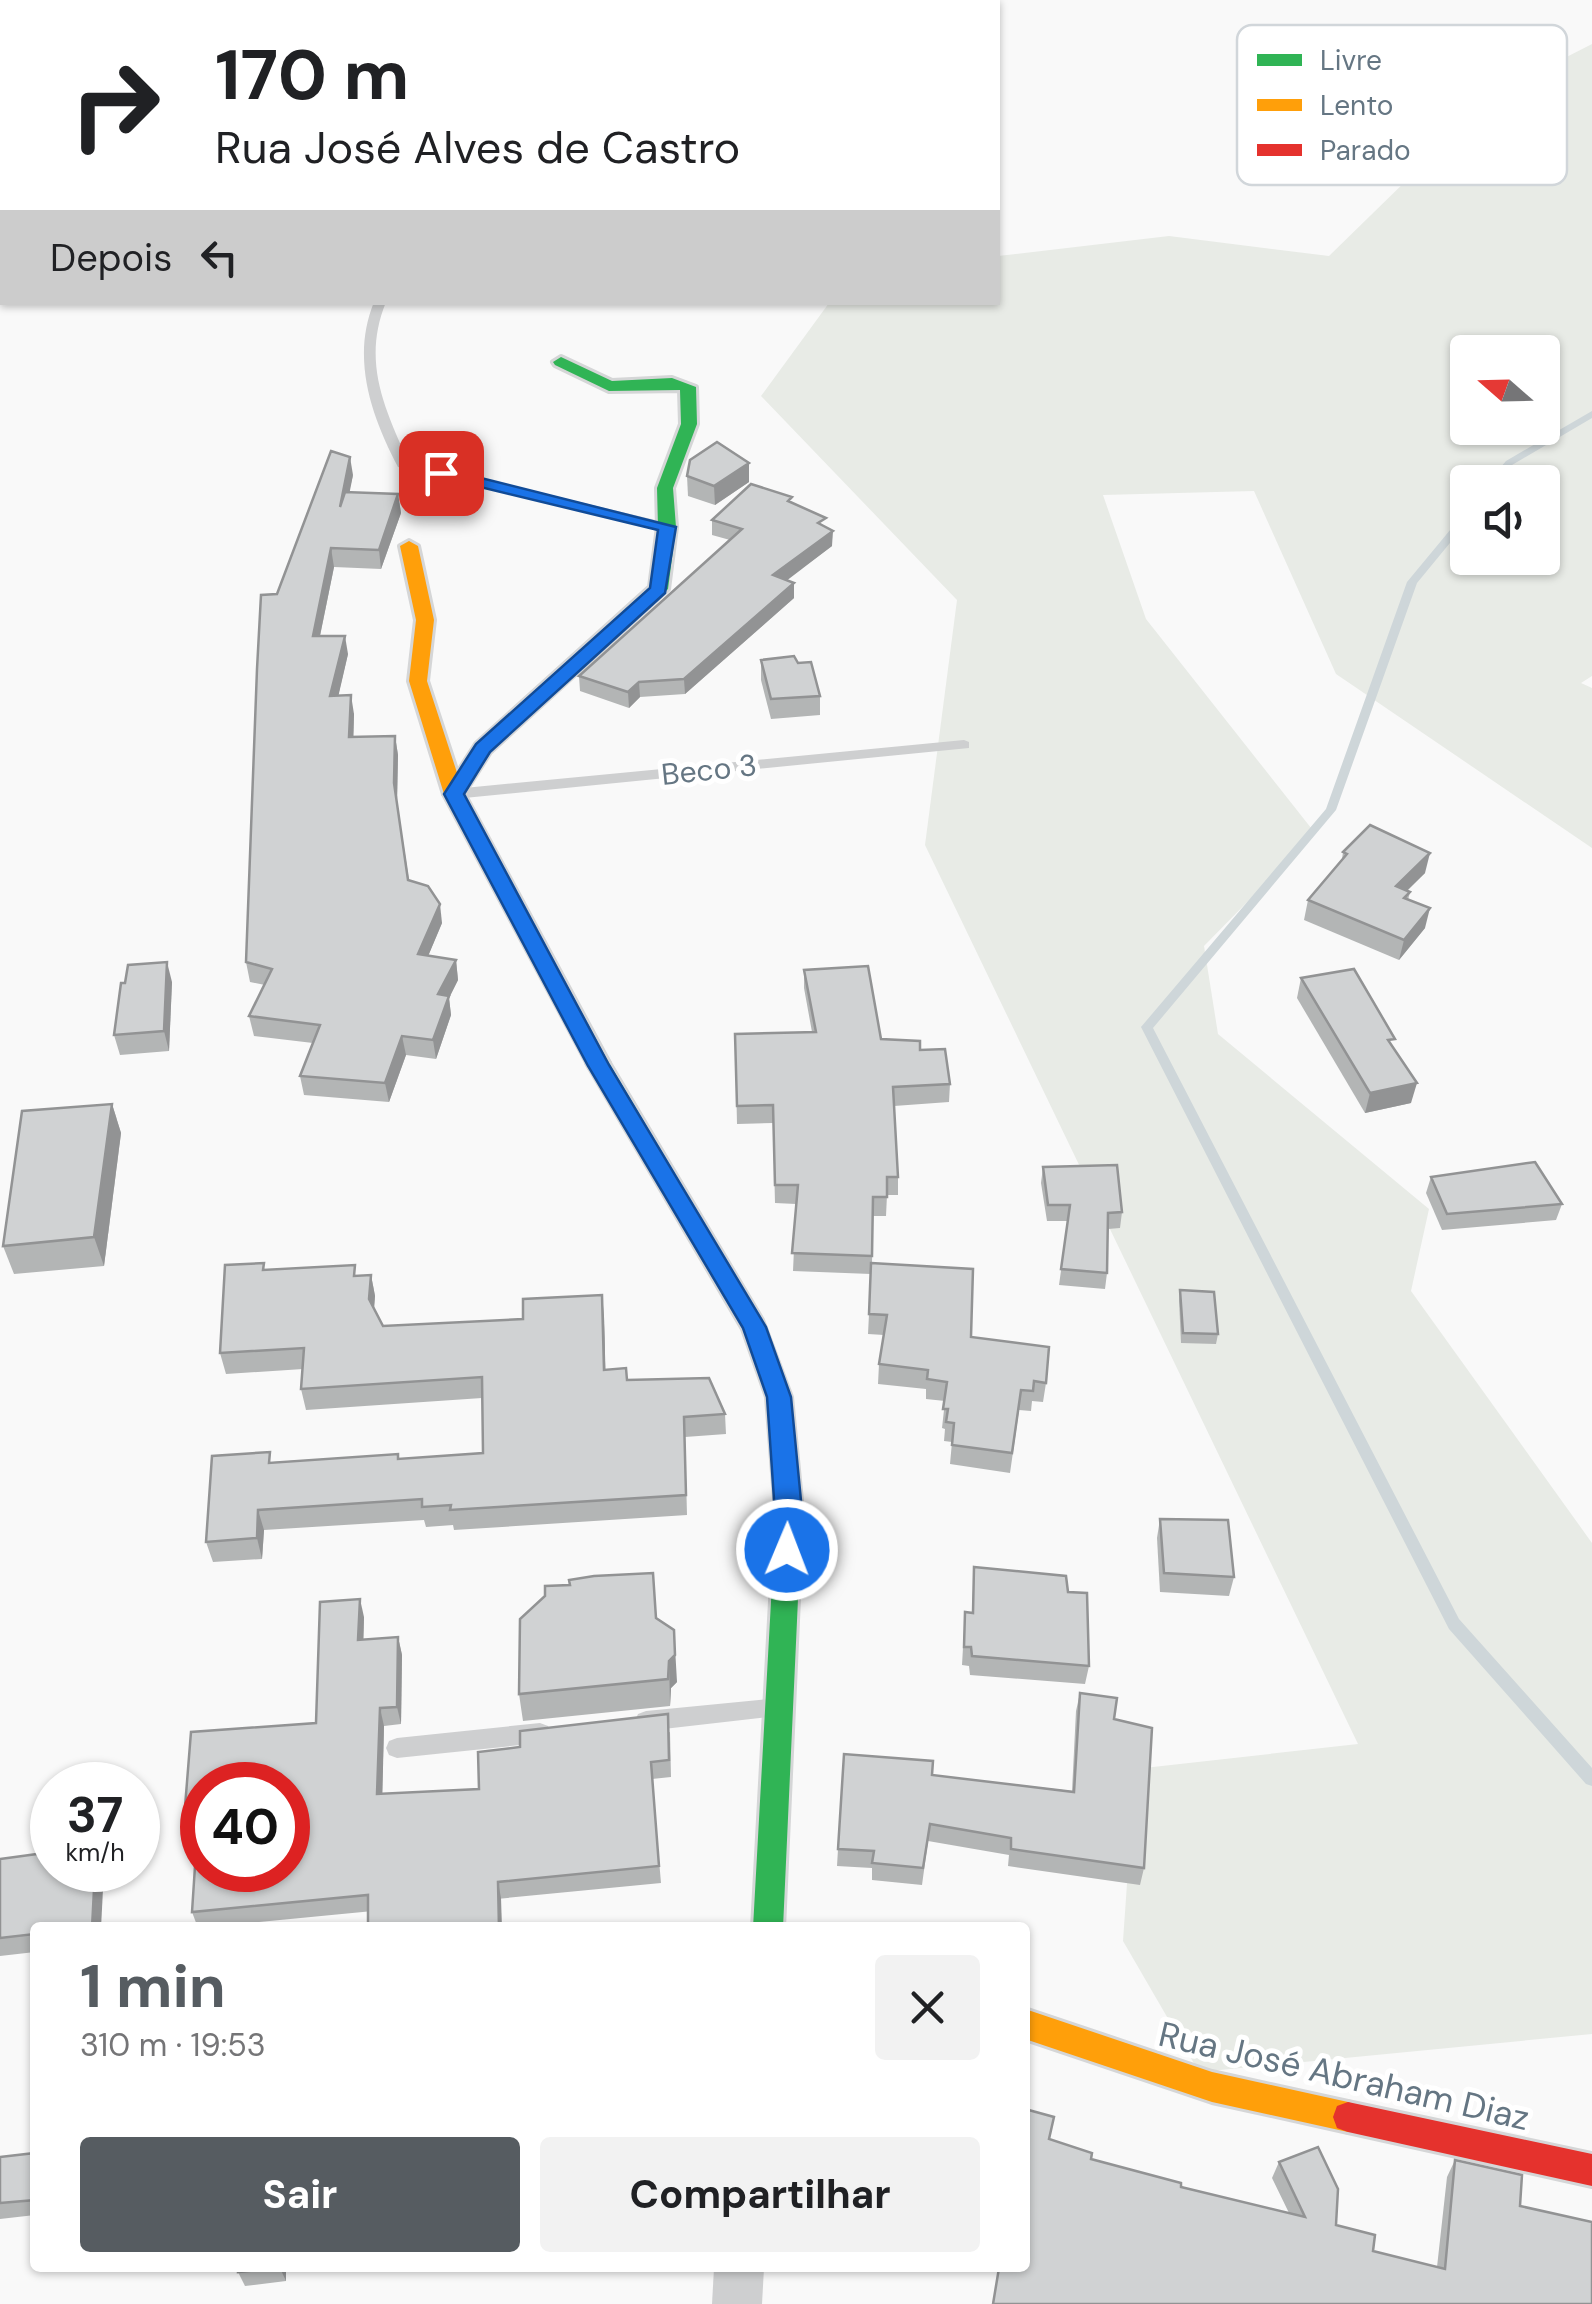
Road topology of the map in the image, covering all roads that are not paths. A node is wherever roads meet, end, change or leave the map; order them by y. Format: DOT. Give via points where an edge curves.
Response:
graph roads {
  1 [pos="378,305"];
  2 [pos="561,362"];
  3 [pos="667,527"];
  4 [pos="409,546"];
  5 [pos="964,745"];
  6 [pos="454,794"];
  7 [pos="779,1707"];
  8 [pos="626,1724"];
  9 [pos="569,1730"];
  10 [pos="397,1748"];
  11 [pos="768,1922"];
  12 [pos="1030,2026"];
  13 [pos="1592,2170"];
  14 [pos="740,2272"];
  15 [pos="737,2304"];
  1 -- 3 [label="lane" via="369,322 371,392 403,464"];
  2 -- 3 [label="street" via="609,386 688,388 689,424 665,488"];
  3 -- 6 [label="street" via="658,589 482,748"];
  4 -- 6 [label="street" via="425,620 418,681"];
  5 -- 6 [label="lane, Beco 3"];
  6 -- 7 [label="street" via="599,1066 754,1327 767,1362 779,1397 789,1511"];
  7 -- 8 [label="lane"];
  7 -- 11 [label="street"];
  9 -- 10 [label="lane"];
  12 -- 13 [label="street, Rua José Abraham Diaz" via="1212,2087"];
  14 -- 15 [label="street"];
}
